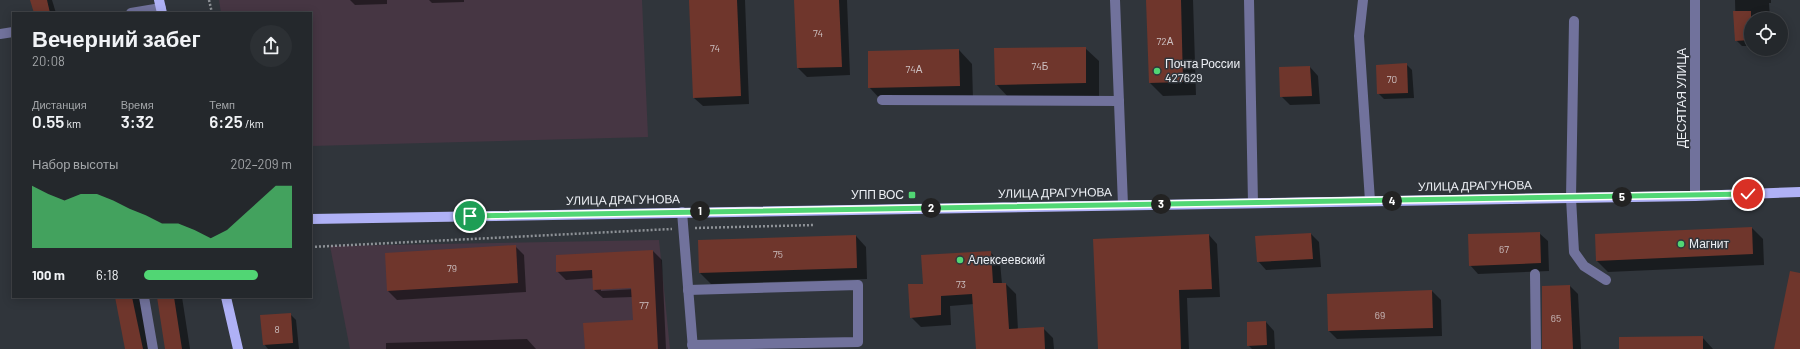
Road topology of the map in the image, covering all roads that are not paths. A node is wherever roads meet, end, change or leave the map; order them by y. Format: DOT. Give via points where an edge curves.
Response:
graph roads {
  1 [pos="1115,0"];
  2 [pos="1249,0"];
  3 [pos="1363,0"];
  4 [pos="1695,0"];
  5 [pos="161,7"];
  6 [pos="136,12"];
  7 [pos="1574,21"];
  8 [pos="12,32"];
  9 [pos="0,34"];
  10 [pos="882,100"];
  11 [pos="1119,101"];
  12 [pos="1800,192"];
  13 [pos="1695,196"];
  14 [pos="1571,198"];
  15 [pos="1370,201"];
  16 [pos="1252,203"];
  17 [pos="1123,205"];
  18 [pos="682,212"];
  19 [pos="312,219"];
  20 [pos="1535,274"];
  21 [pos="1606,280"];
  22 [pos="688,290"];
  23 [pos="144,298"];
  24 [pos="226,298"];
  25 [pos="692,347"];
  26 [pos="153,349"];
  27 [pos="238,349"];
  28 [pos="1536,349"];
  1 -- 11 [label="street"];
  2 -- 16 [label="street"];
  3 -- 15 [label="street" via="1359,36"];
  4 -- 13 [label="street, ДЕСЯТАЯ УЛИЦА"];
  5 -- 6 [label="street"];
  7 -- 14 [label="street"];
  8 -- 9 [label="street"];
  10 -- 11 [label="street"];
  11 -- 17 [label="street"];
  12 -- 13 [label="main road, УЛИЦА ДРАГУНОВА"];
  13 -- 14 [label="main road, УЛИЦА ДРАГУНОВА"];
  14 -- 15 [label="main road, УЛИЦА ДРАГУНОВА"];
  14 -- 21 [label="street" via="1574,252 1584,266"];
  15 -- 16 [label="main road, УЛИЦА ДРАГУНОВА"];
  16 -- 17 [label="main road, УЛИЦА ДРАГУНОВА"];
  17 -- 18 [label="main road, УЛИЦА ДРАГУНОВА"];
  18 -- 19 [label="main road, УЛИЦА ДРАГУНОВА"];
  18 -- 22 [label="street"];
  20 -- 28 [label="street"];
  22 -- 25 [label="street"];
  22 -- 25 [label="street" via="858,285 858,342"];
  23 -- 26 [label="street"];
  24 -- 27 [label="main road"];
}
